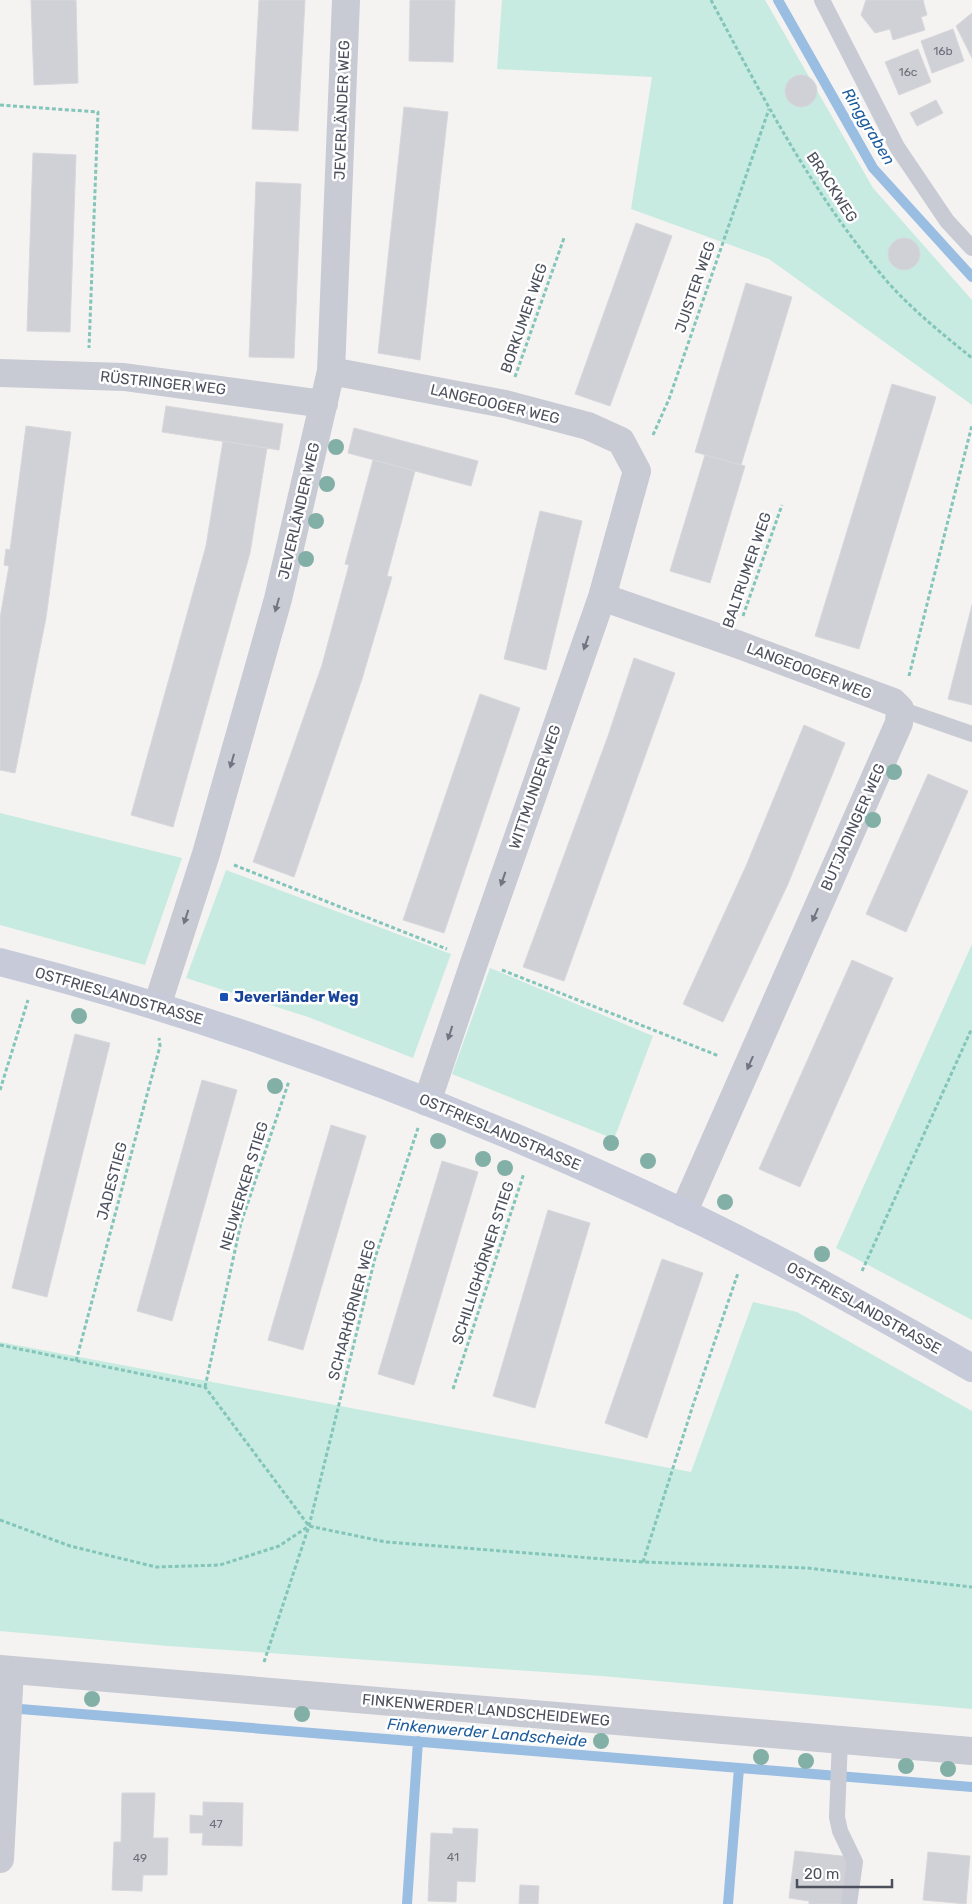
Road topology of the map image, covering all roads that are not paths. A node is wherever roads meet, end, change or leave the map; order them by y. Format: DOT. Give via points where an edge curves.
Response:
graph roads {
  1 [pos="346,0"];
  2 [pos="822,0"];
  3 [pos="972,248"];
  4 [pos="332,371"];
  5 [pos="0,373"];
  6 [pos="324,404"];
  7 [pos="637,471"];
  8 [pos="602,597"];
  9 [pos="900,709"];
  10 [pos="972,734"];
  11 [pos="0,962"];
  12 [pos="157,1006"];
  13 [pos="427,1102"];
  14 [pos="683,1213"];
  15 [pos="972,1368"];
  16 [pos="6,1677"];
  17 [pos="972,1751"];
  18 [pos="840,1752"];
  19 [pos="0,1858"];
  20 [pos="850,1904"];
  1 -- 4 [label="street, JEVERLÄNDER WEG"];
  2 -- 3 [label="lane" via="898,147 947,221"];
  4 -- 6 [label="street, JEVERLÄNDER WEG"];
  4 -- 7 [label="street, LANGEOOGER WEG" via="505,404 588,426 621,440"];
  5 -- 6 [label="street, RÜSTRINGER WEG" via="124,377"];
  6 -- 12 [label="street, JEVERLÄNDER WEG, one-way" via="278,599 206,854"];
  7 -- 8 [label="street, WITTMUNDER WEG"];
  8 -- 9 [label="street, LANGEOOGER WEG" via="893,702"];
  8 -- 13 [label="street, WITTMUNDER WEG, one-way"];
  9 -- 10 [label="lane"];
  9 -- 14 [label="street, BUTJADINGER WEG, one-way" via="899,723"];
  11 -- 12 [label="street, OSTFRIESLANDSTRASSE"];
  12 -- 13 [label="street, OSTFRIESLANDSTRASSE" via="298,1053"];
  13 -- 14 [label="street, OSTFRIESLANDSTRASSE" via="534,1145"];
  14 -- 15 [label="street, OSTFRIESLANDSTRASSE" via="849,1299"];
  16 -- 18 [label="street, FINKENWERDER LANDSCHEIDEWEG"];
  16 -- 19 [label="street"];
  17 -- 18 [label="street, FINKENWERDER LANDSCHEIDEWEG"];
  18 -- 20 [label="lane" via="837,1817 855,1862"];
}
